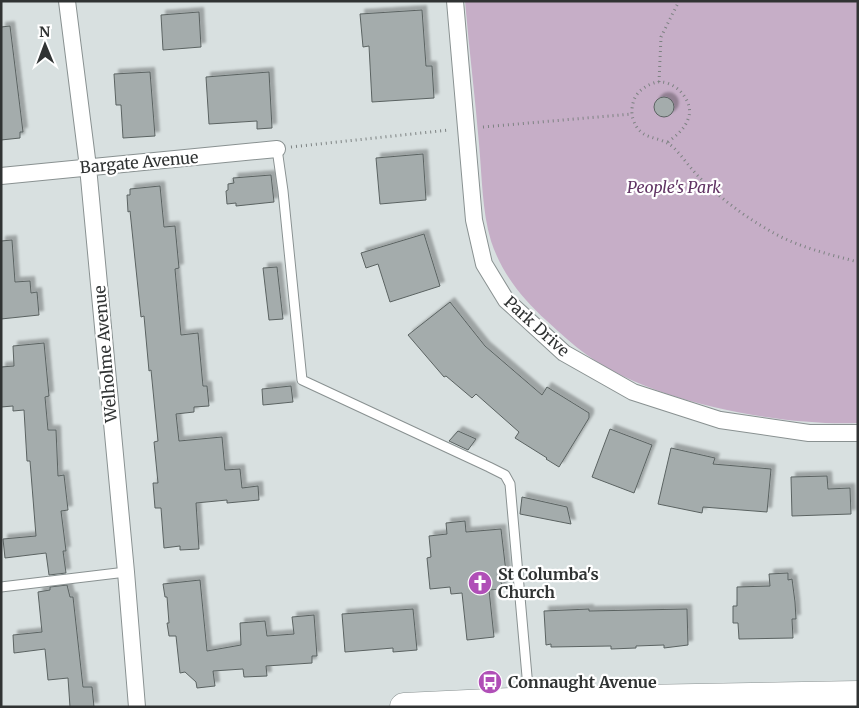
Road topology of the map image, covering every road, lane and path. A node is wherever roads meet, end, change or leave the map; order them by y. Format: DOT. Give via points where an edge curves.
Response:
graph roads {
  1 [pos="66,1"];
  2 [pos="455,1"];
  3 [pos="679,1"];
  4 [pos="659,82"];
  5 [pos="632,114"];
  6 [pos="466,129"];
  7 [pos="668,142"];
  8 [pos="277,149"];
  9 [pos="88,167"];
  10 [pos="1,176"];
  11 [pos="858,262"];
  12 [pos="858,433"];
  13 [pos="126,572"];
  14 [pos="1,588"];
  15 [pos="858,695"];
  16 [pos="530,702"];
  17 [pos="680,703"];
  18 [pos="137,707"];
  19 [pos="405,707"];
  1 -- 9 [label="street, Welholme Avenue"];
  2 -- 6 [label="street, Park Drive"];
  3 -- 4 [label="path" via="661,37"];
  4 -- 5 [label="path" via="644,87 634,99"];
  4 -- 7 [label="path" via="675,86 687,98 689,115 682,130"];
  5 -- 6 [label="path"];
  5 -- 7 [label="path" via="644,135"];
  6 -- 8 [label="path"];
  6 -- 12 [label="street, Park Drive" via="474,220 484,264 506,300 564,353 633,392 720,420 809,433"];
  7 -- 11 [label="path" via="698,176 733,207 772,232 815,251"];
  8 -- 9 [label="street, Bargate Avenue"];
  8 -- 16 [label="lane" via="302,380 505,476 510,484"];
  9 -- 10 [label="street, Bargate Avenue"];
  9 -- 13 [label="street, Welholme Avenue"];
  13 -- 14 [label="lane"];
  13 -- 18 [label="street, Welholme Avenue"];
  15 -- 17 [label="highway"];
  16 -- 17 [label="highway"];
  16 -- 19 [label="highway"];
}
